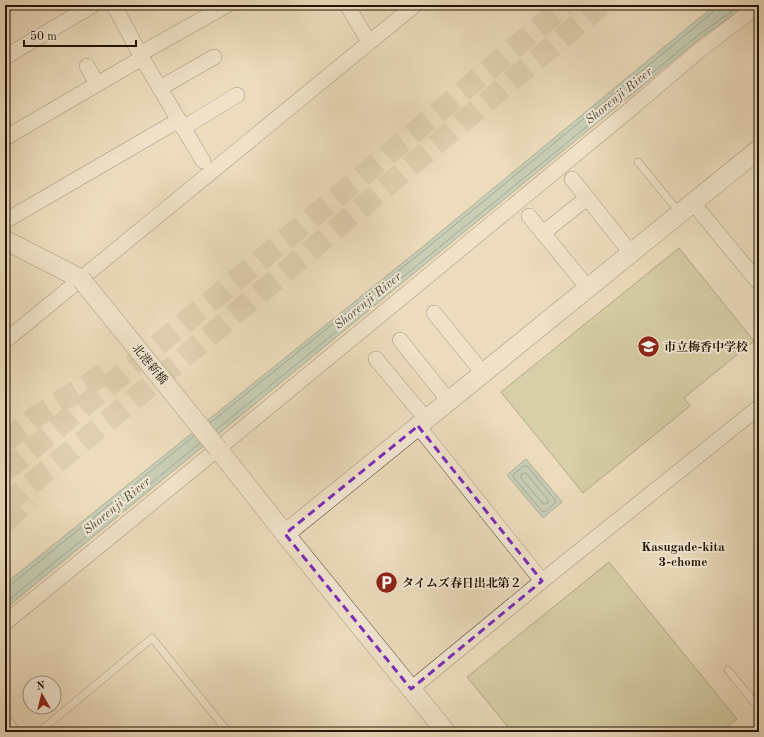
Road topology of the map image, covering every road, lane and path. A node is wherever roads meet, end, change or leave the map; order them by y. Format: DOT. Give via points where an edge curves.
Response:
graph roads {
  1 [pos="94,5"];
  2 [pos="114,5"];
  3 [pos="227,5"];
  4 [pos="347,5"];
  5 [pos="415,5"];
  6 [pos="759,5"];
  7 [pos="369,42"];
  8 [pos="141,56"];
  9 [pos="5,57"];
  10 [pos="214,57"];
  11 [pos="87,66"];
  12 [pos="97,84"];
  13 [pos="160,88"];
  14 [pos="237,95"];
  15 [pos="181,124"];
  16 [pos="5,138"];
  17 [pos="759,149"];
  18 [pos="203,161"];
  19 [pos="638,162"];
  20 [pos="572,179"];
  21 [pos="587,198"];
  22 [pos="686,208"];
  23 [pos="529,216"];
  24 [pos="5,221"];
  25 [pos="543,233"];
  26 [pos="5,240"];
  27 [pos="630,253"];
  28 [pos="81,279"];
  29 [pos="759,283"];
  30 [pos="588,288"];
  31 [pos="434,313"];
  32 [pos="400,340"];
  33 [pos="5,341"];
  34 [pos="376,359"];
  35 [pos="483,373"];
  36 [pos="449,401"];
  37 [pos="759,407"];
  38 [pos="422,423"];
  39 [pos="218,449"];
  40 [pos="285,534"];
  41 [pos="542,581"];
  42 [pos="5,622"];
  43 [pos="728,670"];
  44 [pos="411,689"];
  45 [pos="759,708"];
  46 [pos="5,715"];
  47 [pos="18,732"];
  48 [pos="39,732"];
  49 [pos="228,732"];
  50 [pos="446,732"];
  1 -- 9 [label="street"];
  2 -- 8 [label="street"];
  3 -- 8 [label="street"];
  4 -- 7 [label="street"];
  5 -- 7 [label="street"];
  6 -- 39 [label="street" via="700,50"];
  7 -- 28 [label="street"];
  8 -- 12 [label="street"];
  8 -- 13 [label="street"];
  10 -- 13 [label="street"];
  11 -- 12 [label="street"];
  12 -- 16 [label="street"];
  13 -- 15 [label="street"];
  14 -- 15 [label="street"];
  15 -- 18 [label="street"];
  15 -- 24 [label="street"];
  17 -- 22 [label="street"];
  19 -- 22 [label="lane"];
  20 -- 21 [label="street"];
  21 -- 25 [label="street"];
  21 -- 27 [label="street"];
  22 -- 27 [label="street"];
  22 -- 29 [label="street"];
  23 -- 25 [label="street"];
  25 -- 30 [label="street"];
  26 -- 28 [label="street"];
  27 -- 30 [label="street"];
  28 -- 33 [label="street"];
  28 -- 39 [label="street, 北港新橋, bridge"];
  30 -- 35 [label="street"];
  31 -- 35 [label="street"];
  32 -- 36 [label="street"];
  34 -- 38 [label="street"];
  35 -- 36 [label="street"];
  36 -- 38 [label="street"];
  37 -- 41 [label="street"];
  38 -- 40 [label="street"];
  38 -- 41 [label="street"];
  39 -- 40 [label="street, 北港新橋"];
  39 -- 42 [label="street"];
  40 -- 44 [label="street, 北港新橋"];
  41 -- 44 [label="street"];
  43 -- 45 [label="lane"];
  44 -- 50 [label="street, 北港新橋"];
  46 -- 47 [label="lane"];
  48 -- 49 [label="lane" via="152,638"];
}
